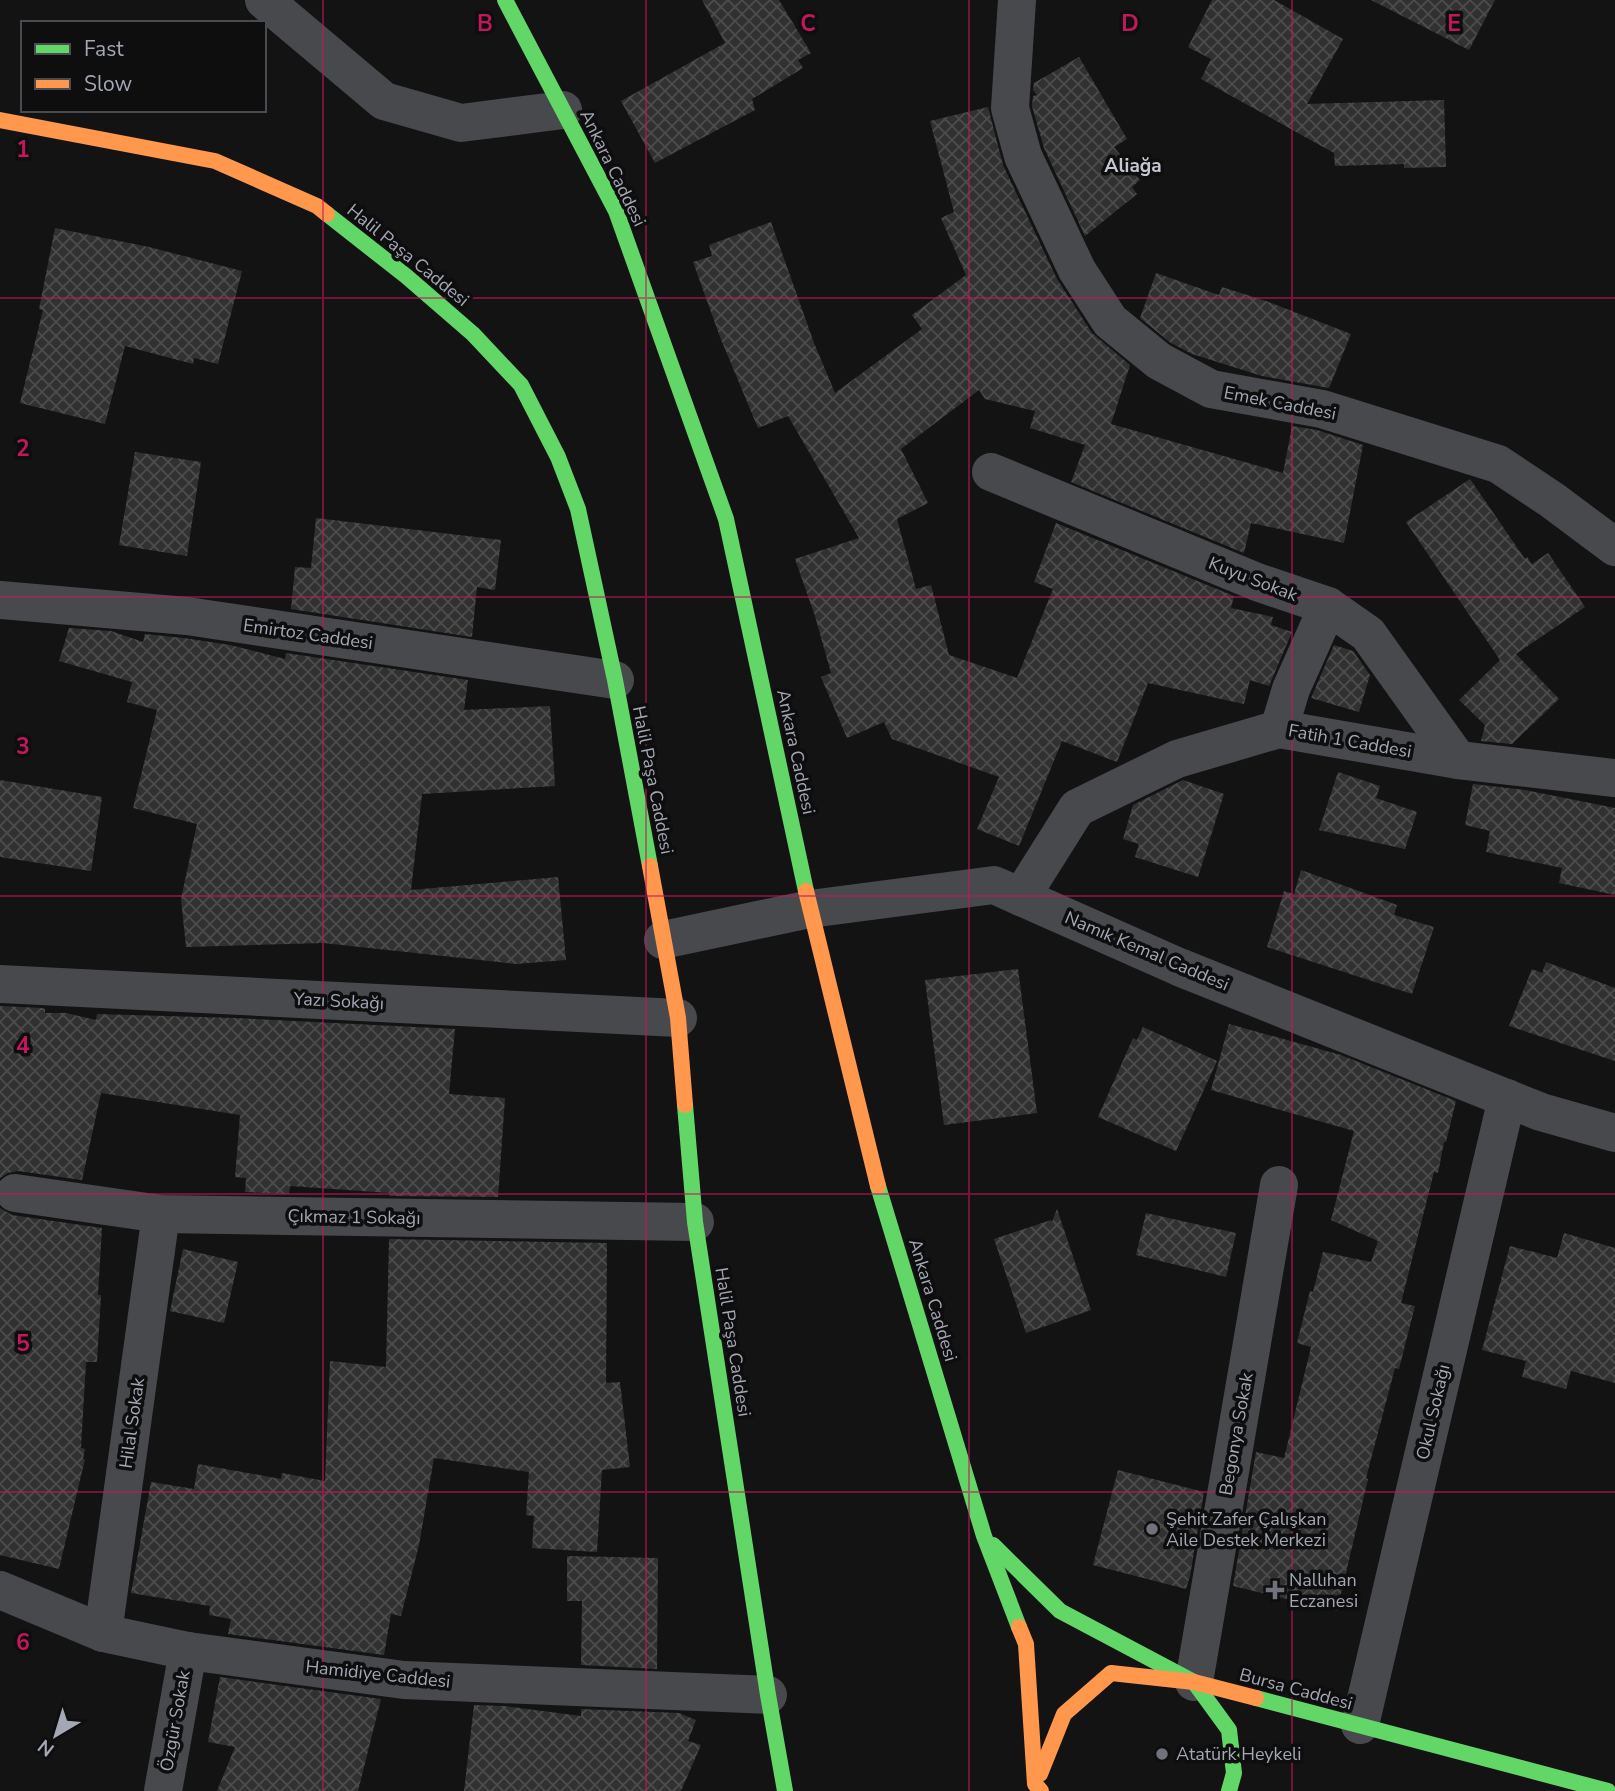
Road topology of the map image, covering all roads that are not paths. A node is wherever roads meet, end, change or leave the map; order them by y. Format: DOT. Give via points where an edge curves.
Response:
graph roads {
  1 [pos="264,0"];
  2 [pos="505,0"];
  3 [pos="1017,0"];
  4 [pos="563,110"];
  5 [pos="0,120"];
  6 [pos="991,472"];
  7 [pos="1615,547"];
  8 [pos="0,600"];
  9 [pos="1328,606"];
  10 [pos="615,680"];
  11 [pos="1279,729"];
  12 [pos="1458,760"];
  13 [pos="1615,778"];
  14 [pos="1021,897"];
  15 [pos="810,909"];
  16 [pos="663,940"];
  17 [pos="0,984"];
  18 [pos="678,1018"];
  19 [pos="1507,1098"];
  20 [pos="1615,1133"];
  21 [pos="1279,1185"];
  22 [pos="15,1192"];
  23 [pos="161,1214"];
  24 [pos="695,1222"];
  25 [pos="984,1536"];
  26 [pos="0,1590"];
  27 [pos="103,1633"];
  28 [pos="188,1651"];
  29 [pos="1194,1682"];
  30 [pos="768,1695"];
  31 [pos="1360,1725"];
  32 [pos="1037,1788"];
  33 [pos="163,1791"];
  34 [pos="785,1791"];
  35 [pos="1229,1791"];
  36 [pos="1608,1791"];
  1 -- 4 [label="street" via="384,101 461,122"];
  2 -- 4 [label="street, Ankara Caddesi"];
  3 -- 7 [label="street, Emek Caddesi" via="1010,108 1023,156 1077,270 1110,321 1159,361 1211,389 1322,409 1498,464"];
  4 -- 15 [label="street, Ankara Caddesi" via="616,211 726,519"];
  5 -- 10 [label="street, Halil Paşa Caddesi" via="215,161 317,206 473,334 521,385 558,457 578,509"];
  6 -- 9 [label="street, Kuyu Sokak" via="1257,582"];
  8 -- 10 [label="street, Emirtoz Caddesi" via="187,616"];
  9 -- 11 [label="street"];
  9 -- 12 [label="street, Kuyu Sokak" via="1368,634"];
  10 -- 16 [label="street, Halil Paşa Caddesi"];
  11 -- 12 [label="street, Fatih 1 Caddesi"];
  11 -- 14 [label="street, Fatih 1 Caddesi" via="1177,759 1077,808"];
  12 -- 13 [label="street, Fatih 1 Caddesi"];
  14 -- 15 [label="street, Namık Kemal Caddesi" via="994,885"];
  14 -- 19 [label="street, Namık Kemal Caddesi" via="1179,967"];
  15 -- 16 [label="street, Namık Kemal Caddesi"];
  15 -- 25 [label="street, Ankara Caddesi" via="872,1168"];
  16 -- 18 [label="street, Halil Paşa Caddesi"];
  17 -- 18 [label="street, Yazı Sokağı"];
  18 -- 24 [label="street, Halil Paşa Caddesi"];
  19 -- 20 [label="street, Namık Kemal Caddesi"];
  19 -- 31 [label="street, Okul Sokağı"];
  21 -- 29 [label="street, Begonya Sokak"];
  22 -- 23 [label="street, Çıkmaz 1 Sokağı"];
  23 -- 24 [label="street, Çıkmaz 1 Sokağı"];
  23 -- 27 [label="street, Hilal Sokak"];
  24 -- 30 [label="street, Halil Paşa Caddesi"];
  25 -- 29 [label="street, Ankara Caddesi" via="1060,1611"];
  25 -- 32 [label="street, Ankara Caddesi" via="1026,1644"];
  26 -- 27 [label="street, Hamidiye Caddesi"];
  27 -- 28 [label="street, Hamidiye Caddesi"];
  28 -- 30 [label="street, Hamidiye Caddesi" via="404,1680"];
  28 -- 33 [label="street, Özgür Sokak"];
  29 -- 31 [label="street, Bursa Caddesi"];
  29 -- 32 [label="street, Bursa Caddesi" via="1111,1673 1064,1714"];
  29 -- 35 [label="street, Ankara Caddesi" via="1229,1730 1234,1773"];
  30 -- 34 [label="street, Halil Paşa Caddesi"];
  31 -- 36 [label="street, Bursa Caddesi"];
}
